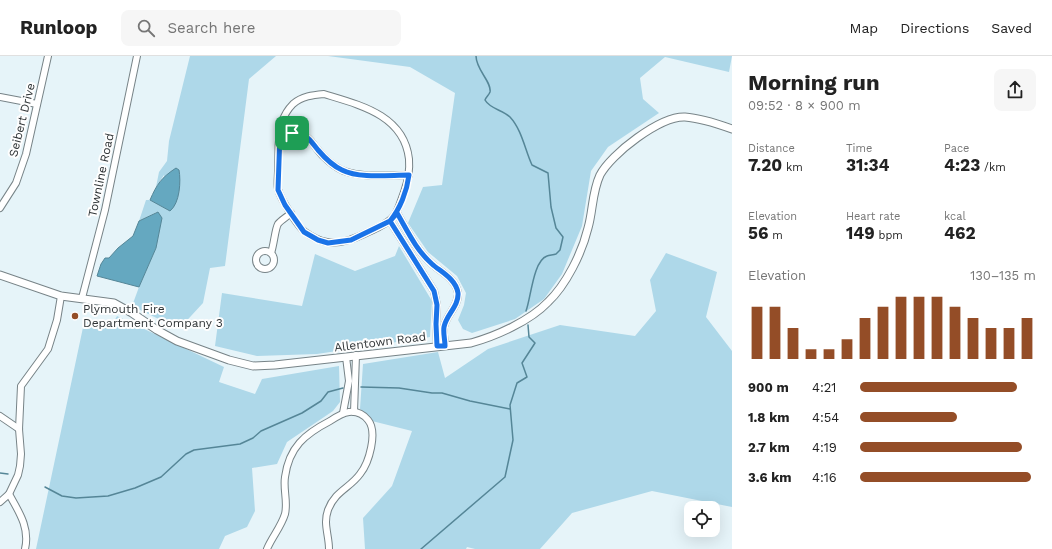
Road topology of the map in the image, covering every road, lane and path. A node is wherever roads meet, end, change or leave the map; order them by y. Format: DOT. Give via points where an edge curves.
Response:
graph roads {
  1 [pos="48,56"];
  2 [pos="137,56"];
  3 [pos="0,97"];
  4 [pos="37,104"];
  5 [pos="732,129"];
  6 [pos="280,133"];
  7 [pos="409,175"];
  8 [pos="0,208"];
  9 [pos="397,213"];
  10 [pos="291,214"];
  11 [pos="390,221"];
  12 [pos="271,253"];
  13 [pos="0,275"];
  14 [pos="61,296"];
  15 [pos="82,298"];
  16 [pos="437,346"];
  17 [pos="445,346"];
  18 [pos="356,355"];
  19 [pos="346,357"];
  20 [pos="354,412"];
  21 [pos="343,413"];
  22 [pos="0,416"];
  23 [pos="19,429"];
  24 [pos="9,494"];
  25 [pos="0,502"];
  26 [pos="25,549"];
  27 [pos="267,549"];
  28 [pos="329,549"];
  1 -- 4 [label="street, Seibert Drive"];
  2 -- 15 [label="street, Townline Road" via="105,210"];
  3 -- 4 [label="street"];
  4 -- 8 [label="street, Seibert Drive" via="29,142 16,183"];
  5 -- 17 [label="street, Allentown Road" via="684,117 667,121 642,135 617,154 603,171 596,185 584,242 567,277 548,302 525,319 497,334 476,341"];
  6 -- 7 [label="street" via="299,134 310,139 327,159 343,171 358,175"];
  6 -- 7 [label="street" via="287,112 300,99 324,94 345,100 384,117 398,129 408,152"];
  6 -- 10 [label="street" via="278,190"];
  7 -- 9 [label="street"];
  9 -- 11 [label="street"];
  9 -- 17 [label="street" via="420,251 452,280 458,291 458,299 444,328"];
  10 -- 11 [label="street" via="304,232 328,243 351,240"];
  10 -- 12 [label="street" via="278,224"];
  11 -- 16 [label="street" via="434,291 437,305"];
  13 -- 14 [label="street, Allentown Road"];
  14 -- 15 [label="street, Allentown Road"];
  14 -- 23 [label="street" via="48,349 22,386"];
  15 -- 19 [label="street, Allentown Road" via="114,303 177,341 229,360 254,366"];
  16 -- 17 [label="street, Allentown Road"];
  16 -- 18 [label="street, Allentown Road"];
  18 -- 19 [label="street, Allentown Road"];
  18 -- 20 [label="street"];
  19 -- 21 [label="street" via="349,381"];
  20 -- 21 [label="street"];
  20 -- 28 [label="street" via="364,416 372,426 371,450 360,475 340,491 328,510 326,527"];
  21 -- 27 [label="street" via="313,430 294,450 285,478 285,514"];
  22 -- 23 [label="street"];
  23 -- 24 [label="street" via="20,466"];
  24 -- 25 [label="street"];
  24 -- 26 [label="street" via="26,529"];
}
